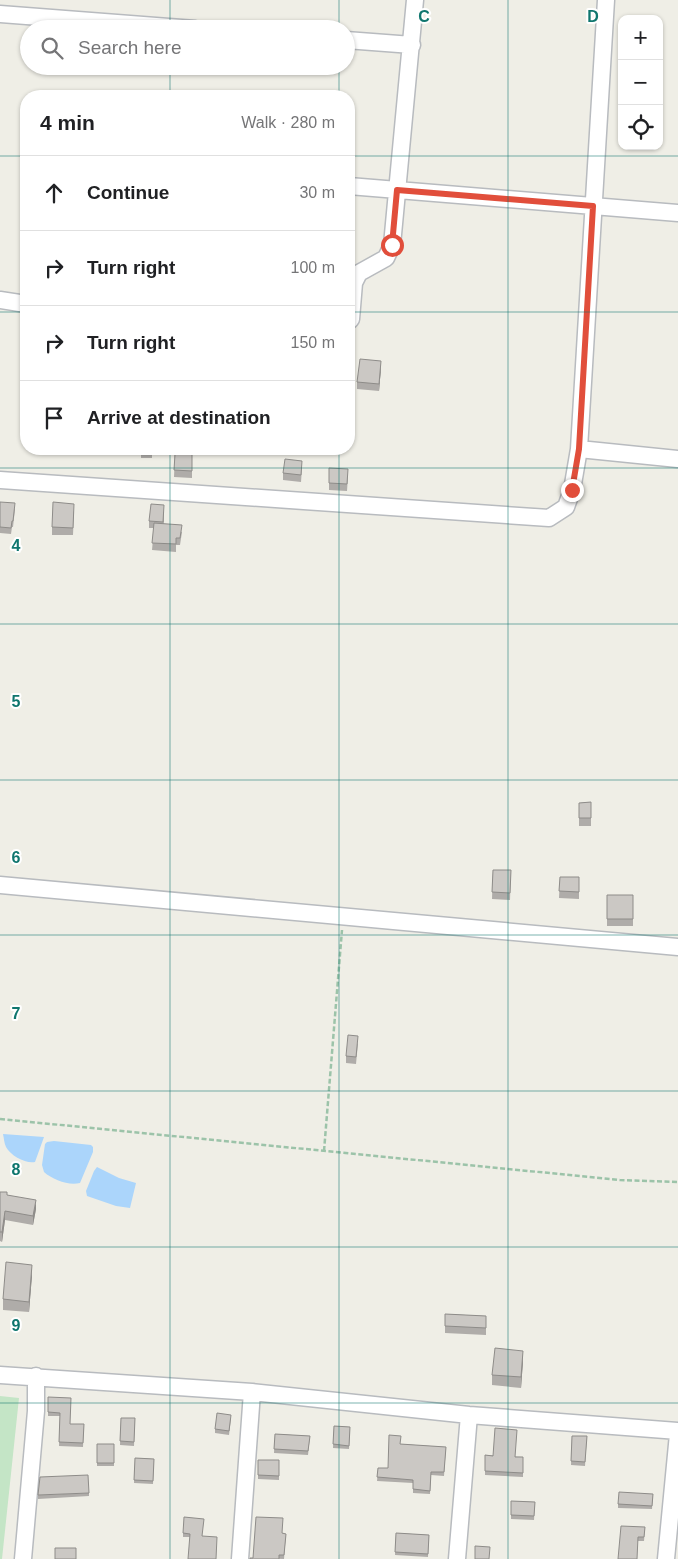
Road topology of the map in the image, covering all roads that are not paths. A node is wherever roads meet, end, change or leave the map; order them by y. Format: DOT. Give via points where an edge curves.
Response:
graph roads {
  1 [pos="415,0"];
  2 [pos="606,0"];
  3 [pos="0,14"];
  4 [pos="78,20"];
  5 [pos="355,41"];
  6 [pos="412,45"];
  7 [pos="355,186"];
  8 [pos="397,190"];
  9 [pos="593,206"];
  10 [pos="678,213"];
  11 [pos="355,281"];
  12 [pos="0,300"];
  13 [pos="20,303"];
  14 [pos="579,449"];
  15 [pos="678,459"];
  16 [pos="0,480"];
  17 [pos="0,885"];
  18 [pos="678,947"];
  19 [pos="0,1375"];
  20 [pos="36,1376"];
  21 [pos="252,1392"];
  22 [pos="469,1415"];
  23 [pos="678,1432"];
  24 [pos="23,1559"];
  25 [pos="240,1559"];
  26 [pos="457,1559"];
  27 [pos="666,1559"];
  1 -- 6 [label="street"];
  2 -- 9 [label="street"];
  3 -- 4 [label="street"];
  5 -- 6 [label="street"];
  6 -- 8 [label="street"];
  7 -- 8 [label="street"];
  8 -- 9 [label="street"];
  8 -- 11 [label="street" via="392,245 386,258 359,273"];
  9 -- 10 [label="street"];
  9 -- 14 [label="street"];
  12 -- 13 [label="street"];
  14 -- 15 [label="street"];
  14 -- 16 [label="street" via="566,507 549,518"];
  17 -- 18 [label="street"];
  19 -- 20 [label="street"];
  20 -- 21 [label="street"];
  20 -- 24 [label="street"];
  21 -- 22 [label="street"];
  21 -- 25 [label="street"];
  22 -- 23 [label="street"];
  22 -- 26 [label="street"];
  23 -- 27 [label="street"];
}
